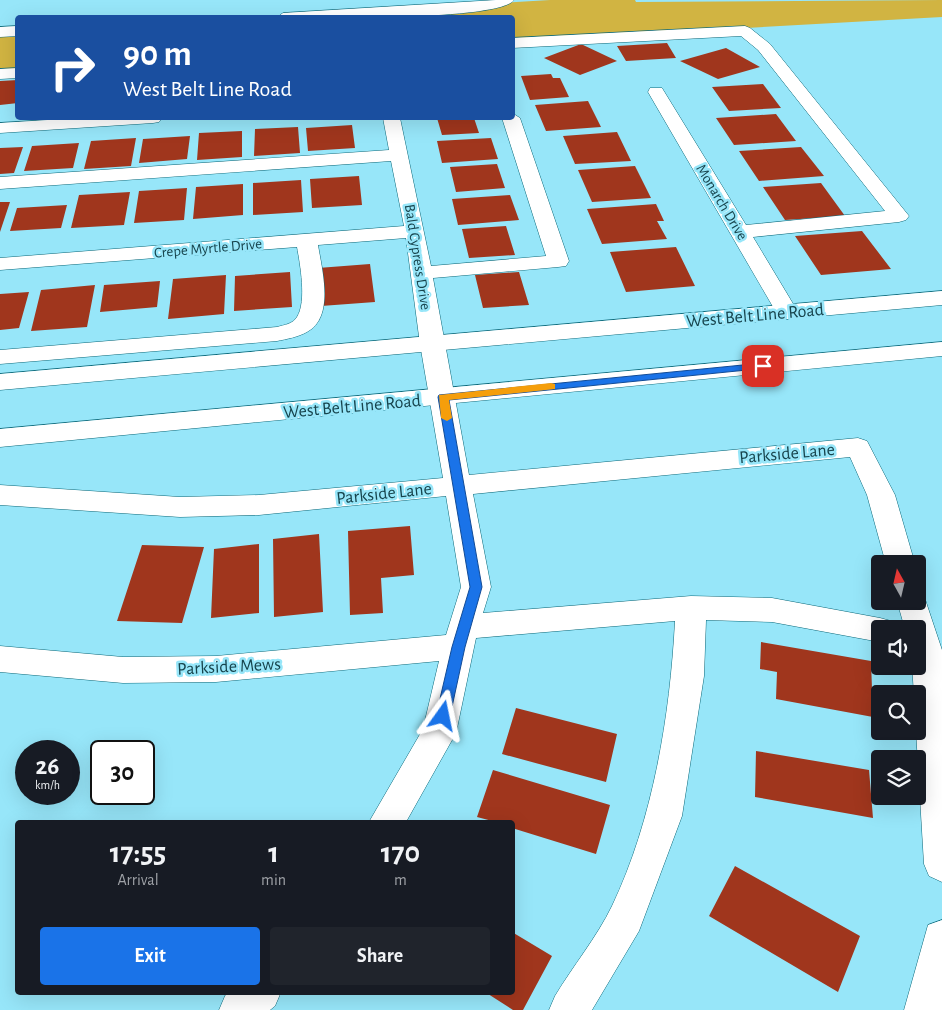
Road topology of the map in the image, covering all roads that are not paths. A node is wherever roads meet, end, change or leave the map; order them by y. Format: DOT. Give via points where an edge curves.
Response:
graph roads {
  1 [pos="507,0"];
  2 [pos="338,15"];
  3 [pos="15,31"];
  4 [pos="0,32"];
  5 [pos="515,43"];
  6 [pos="15,73"];
  7 [pos="0,74"];
  8 [pos="656,92"];
  9 [pos="122,120"];
  10 [pos="392,120"];
  11 [pos="512,120"];
  12 [pos="0,128"];
  13 [pos="400,154"];
  14 [pos="0,183"];
  15 [pos="415,231"];
  16 [pos="740,232"];
  17 [pos="307,240"];
  18 [pos="0,264"];
  19 [pos="422,273"];
  20 [pos="942,298"];
  21 [pos="787,312"];
  22 [pos="432,344"];
  23 [pos="942,348"];
  24 [pos="0,357"];
  25 [pos="0,382"];
  26 [pos="443,397"];
  27 [pos="0,438"];
  28 [pos="458,484"];
  29 [pos="0,495"];
  30 [pos="898,555"];
  31 [pos="691,608"];
  32 [pos="871,628"];
  33 [pos="461,637"];
  34 [pos="926,650"];
  35 [pos="0,659"];
  36 [pos="937,726"];
  37 [pos="388,820"];
  38 [pos="942,864"];
  39 [pos="942,939"];
  40 [pos="257,995"];
  41 [pos="239,1010"];
  42 [pos="569,1010"];
  43 [pos="924,1010"];
  1 -- 2 [label="street" via="500,4 465,8"];
  3 -- 4 [label="street"];
  5 -- 16 [label="street" via="745,31 796,85 899,216"];
  6 -- 7 [label="street"];
  8 -- 16 [label="street, Monarch Drive"];
  9 -- 12 [label="street"];
  10 -- 13 [label="street, Bald Cypress Drive"];
  11 -- 19 [label="street" via="558,261"];
  13 -- 14 [label="street"];
  13 -- 15 [label="street, Bald Cypress Drive"];
  15 -- 17 [label="street, Crepe Myrtle Drive"];
  15 -- 19 [label="street, Bald Cypress Drive"];
  16 -- 21 [label="street, Monarch Drive"];
  17 -- 18 [label="street, Crepe Myrtle Drive"];
  17 -- 24 [label="street" via="312,313 302,327 277,334"];
  19 -- 22 [label="street, Bald Cypress Drive"];
  20 -- 21 [label="street, West Belt Line Road"];
  21 -- 22 [label="street, West Belt Line Road"];
  22 -- 25 [label="street, West Belt Line Road"];
  22 -- 26 [label="street, Bald Cypress Drive"];
  23 -- 26 [label="street, West Belt Line Road"];
  26 -- 27 [label="street, West Belt Line Road"];
  26 -- 28 [label="street, Bald Cypress Drive"];
  28 -- 29 [label="street, Parkside Lane" via="366,496 180,507"];
  28 -- 30 [label="street, Parkside Lane" via="858,447 881,495"];
  28 -- 33 [label="street, Bald Cypress Drive" via="476,587"];
  31 -- 32 [label="street, Parkside Mews" via="772,610"];
  31 -- 33 [label="street, Parkside Mews"];
  31 -- 42 [label="street" via="688,676 664,816 626,918"];
  33 -- 35 [label="street, Parkside Mews" via="216,669 123,670"];
  33 -- 37 [label="street, Bald Cypress Drive" via="439,733"];
  34 -- 36 [label="street"];
  36 -- 38 [label="street"];
  39 -- 43 [label="street"];
  40 -- 41 [label="street"];
}
